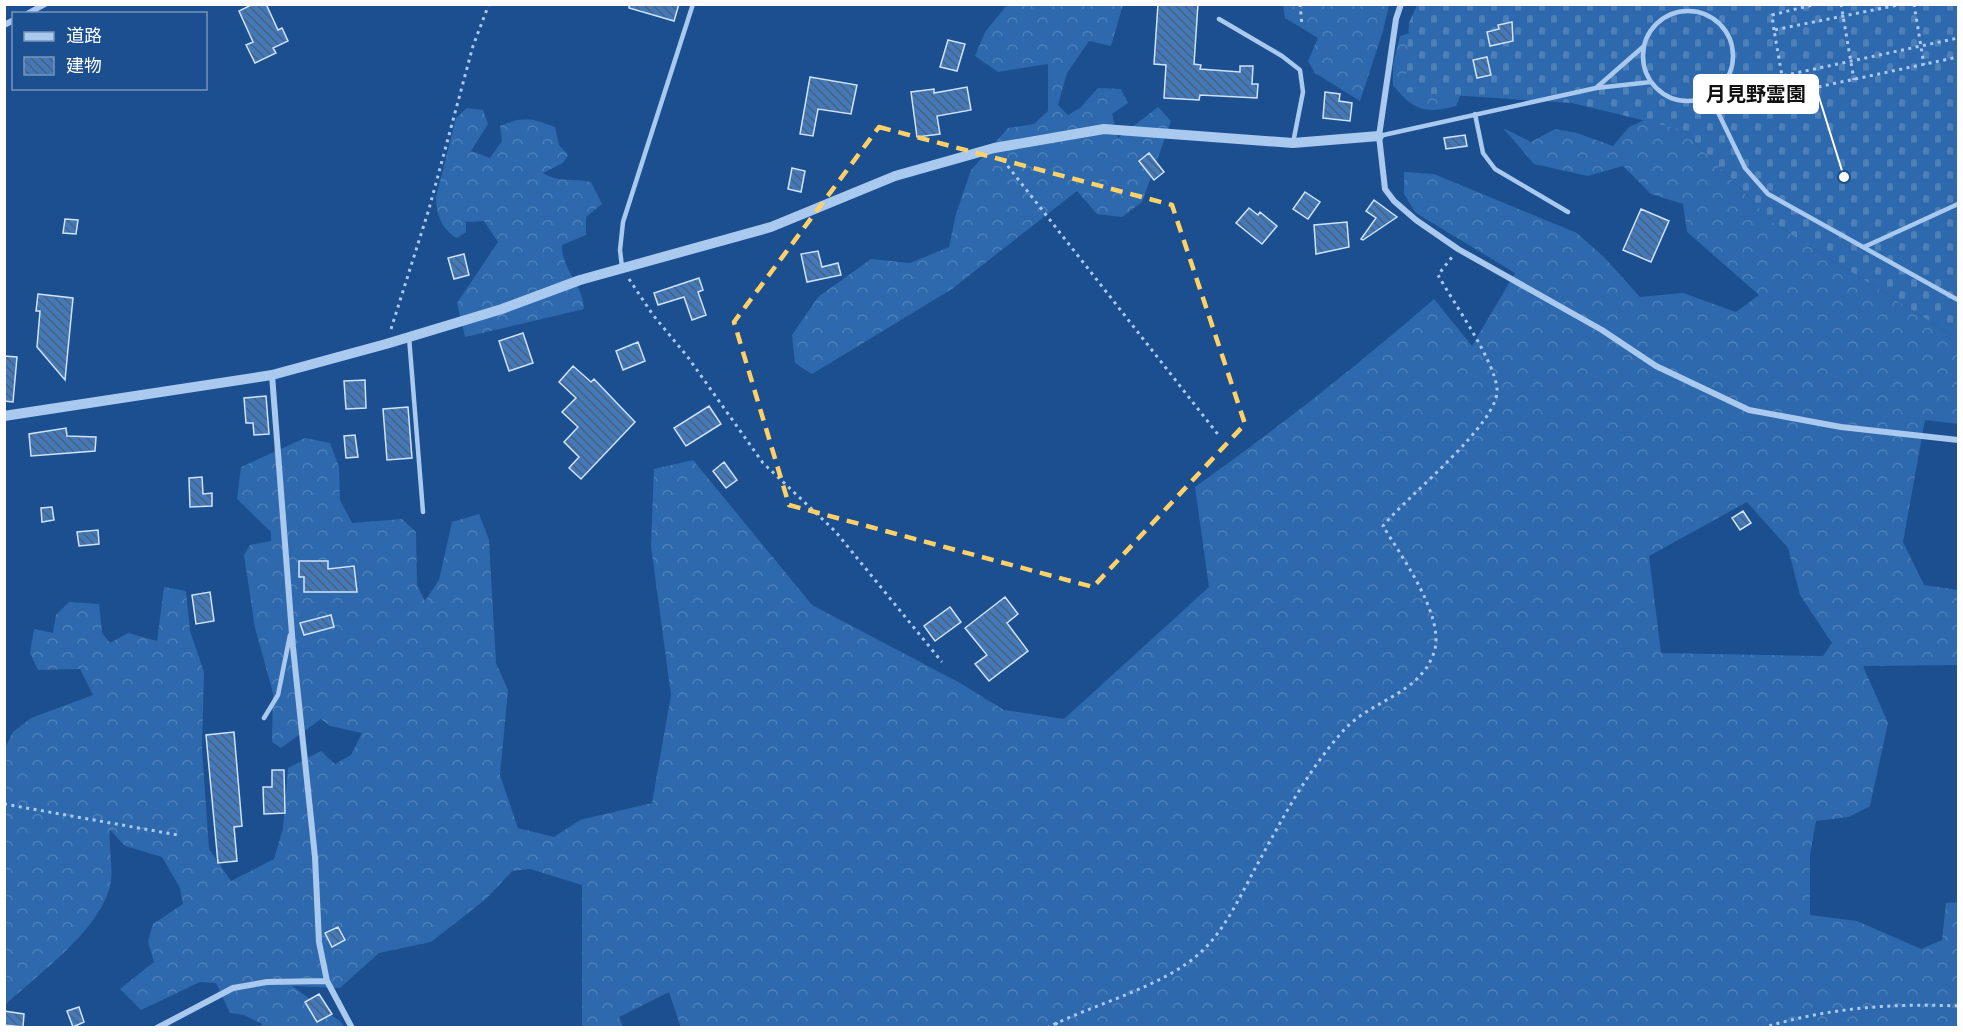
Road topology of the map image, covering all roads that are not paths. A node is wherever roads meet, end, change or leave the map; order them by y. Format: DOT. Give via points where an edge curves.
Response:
graph roads {
  1 [pos="45,4"];
  2 [pos="693,4"];
  3 [pos="1401,4"];
  4 [pos="1696,4"];
  5 [pos="1694,11"];
  6 [pos="31,12"];
  7 [pos="1220,19"];
  8 [pos="1644,46"];
  9 [pos="1651,82"];
  10 [pos="1596,88"];
  11 [pos="1710,96"];
  12 [pos="1475,114"];
  13 [pos="1379,136"];
  14 [pos="1293,143"];
  15 [pos="1959,204"];
  16 [pos="1568,212"];
  17 [pos="1864,247"];
  18 [pos="622,268"];
  19 [pos="1959,300"];
  20 [pos="409,337"];
  21 [pos="272,375"];
  22 [pos="4,416"];
  23 [pos="1959,440"];
  24 [pos="423,512"];
  25 [pos="292,626"];
  26 [pos="264,718"];
  27 [pos="327,981"];
  28 [pos="157,1028"];
  29 [pos="352,1028"];
  1 -- 6 [label="street"];
  2 -- 18 [label="lane" via="623,222"];
  3 -- 13 [label="street"];
  4 -- 5 [label="lane"];
  5 -- 8 [label="lane" via="1676,13 1659,22"];
  5 -- 11 [label="lane" via="1720,23 1733,48 1730,75"];
  7 -- 14 [label="lane" via="1300,70 1303,92"];
  8 -- 9 [label="lane" via="1644,65"];
  8 -- 10 [label="lane"];
  9 -- 10 [label="lane"];
  9 -- 11 [label="lane" via="1665,95 1683,101"];
  10 -- 12 [label="lane"];
  11 -- 17 [label="lane" via="1744,168 1768,194"];
  12 -- 13 [label="lane"];
  12 -- 16 [label="lane" via="1483,153 1495,169"];
  13 -- 14 [label="street"];
  13 -- 23 [label="street" via="1385,189 1416,220 1458,249 1602,330 1680,380 1749,410 1841,427"];
  14 -- 18 [label="street" via="1104,129 994,148 895,176 771,227"];
  15 -- 17 [label="lane"];
  17 -- 19 [label="lane"];
  18 -- 20 [label="street"];
  20 -- 21 [label="street"];
  20 -- 24 [label="lane"];
  21 -- 22 [label="street"];
  21 -- 25 [label="street"];
  25 -- 26 [label="lane" via="278,695"];
  25 -- 27 [label="street" via="315,857 319,942"];
  27 -- 28 [label="street" via="267,982 233,988"];
  27 -- 29 [label="street"];
}
